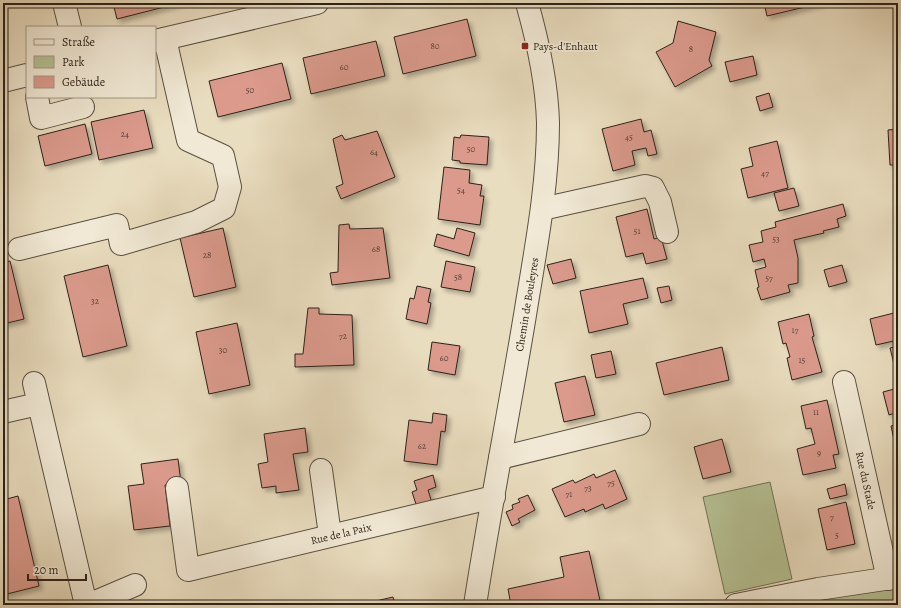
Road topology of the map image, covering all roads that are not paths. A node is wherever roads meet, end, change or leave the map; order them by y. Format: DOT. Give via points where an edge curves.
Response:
graph roads {
  1 [pos="64,3"];
  2 [pos="317,3"];
  3 [pos="527,3"];
  4 [pos="70,26"];
  5 [pos="160,40"];
  6 [pos="26,75"];
  7 [pos="3,81"];
  8 [pos="37,98"];
  9 [pos="83,107"];
  10 [pos="542,209"];
  11 [pos="667,232"];
  12 [pos="19,249"];
  13 [pos="844,382"];
  14 [pos="34,383"];
  15 [pos="38,404"];
  16 [pos="3,412"];
  17 [pos="638,424"];
  18 [pos="500,458"];
  19 [pos="321,470"];
  20 [pos="177,488"];
  21 [pos="494,497"];
  22 [pos="330,535"];
  23 [pos="893,578"];
  24 [pos="135,585"];
  25 [pos="87,605"];
  26 [pos="475,605"];
  27 [pos="736,605"];
  1 -- 4 [label="street"];
  2 -- 5 [label="street"];
  3 -- 10 [label="street, Chemin de Bouleyres" via="539,44 546,91 548,123"];
  5 -- 12 [label="street" via="188,140 223,156 230,187 224,208 196,222 121,244 117,226"];
  6 -- 7 [label="street"];
  8 -- 9 [label="street" via="41,118"];
  10 -- 11 [label="street" via="646,186 654,188"];
  10 -- 18 [label="street, Chemin de Bouleyres"];
  13 -- 23 [label="street, Rue du Stade"];
  14 -- 15 [label="street"];
  15 -- 16 [label="street"];
  15 -- 25 [label="street"];
  17 -- 18 [label="street"];
  18 -- 21 [label="street, Chemin de Bouleyres"];
  19 -- 22 [label="street"];
  20 -- 22 [label="street, Rue de la Paix" via="188,570"];
  21 -- 22 [label="street, Rue de la Paix"];
  21 -- 26 [label="street, Chemin de Bouleyres"];
  23 -- 27 [label="street, Rue du Stade"];
  24 -- 25 [label="street"];
}
